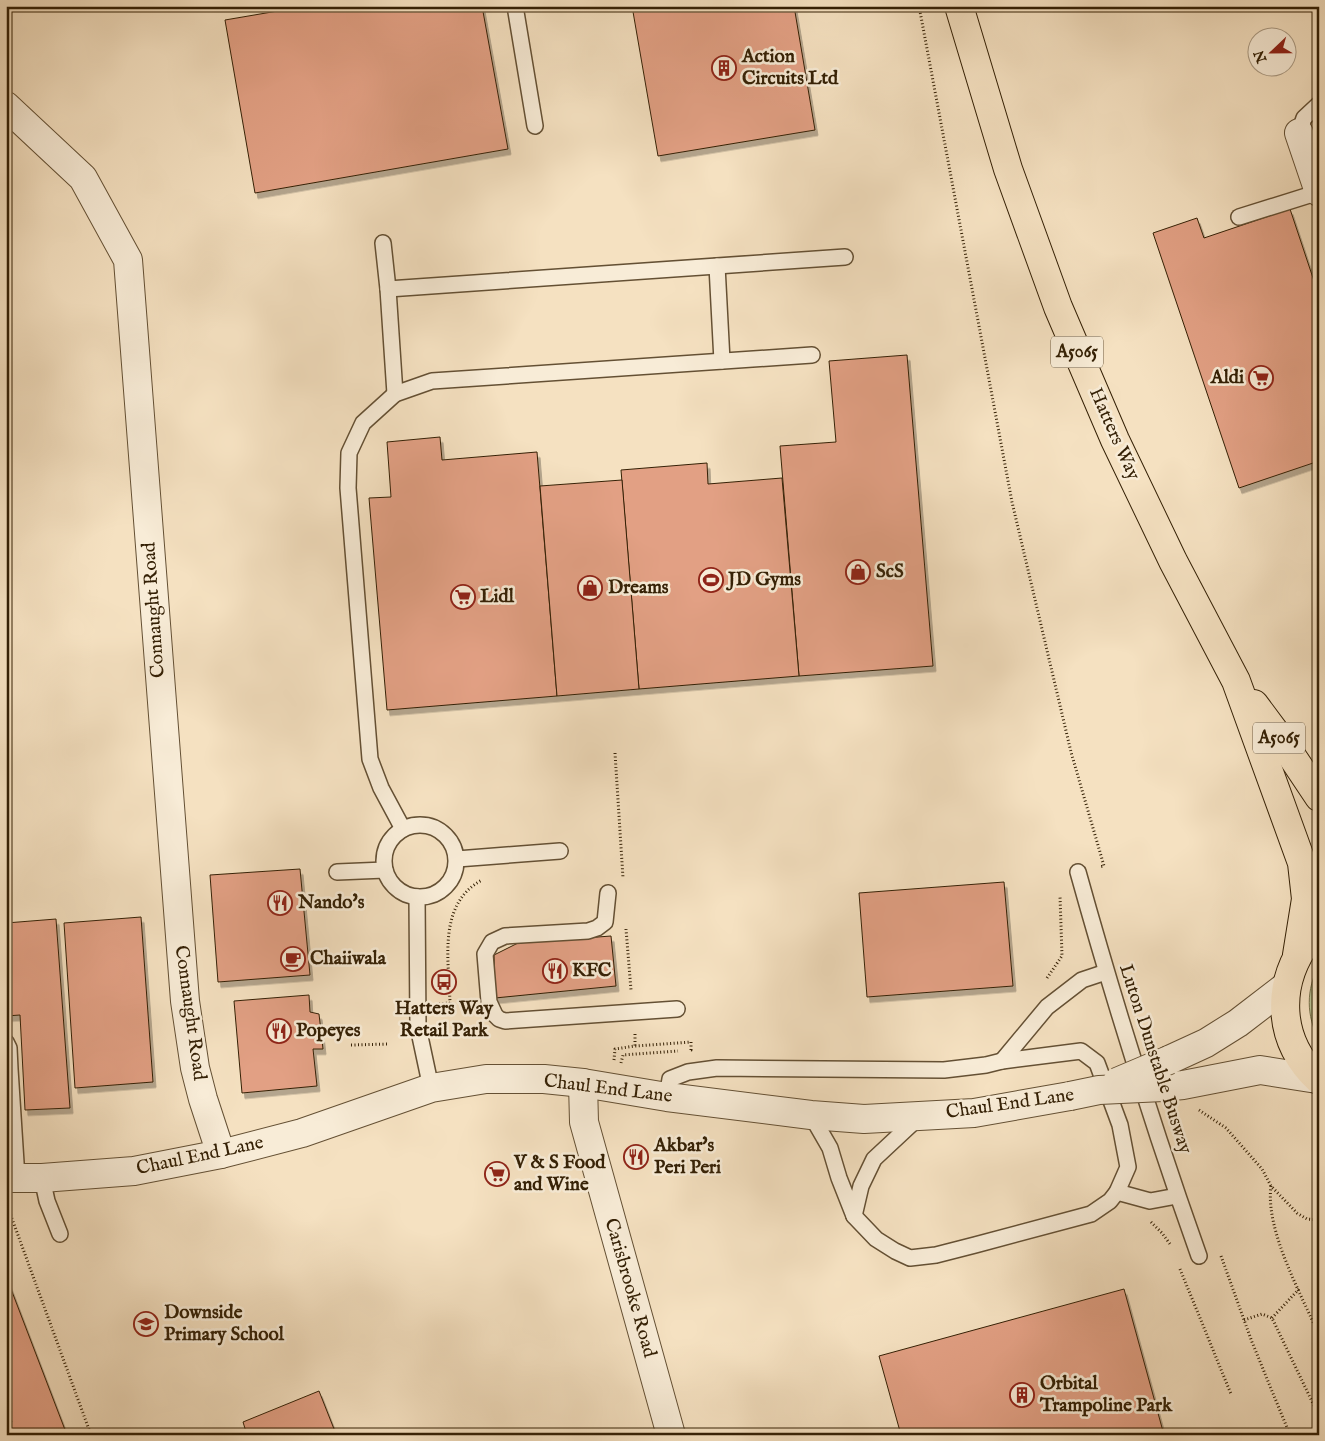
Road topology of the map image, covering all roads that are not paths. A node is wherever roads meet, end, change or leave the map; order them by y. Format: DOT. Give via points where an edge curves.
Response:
graph roads {
  1 [pos="515,6"];
  2 [pos="959,6"];
  3 [pos="1319,104"];
  4 [pos="6,106"];
  5 [pos="535,126"];
  6 [pos="1299,133"];
  7 [pos="1319,192"];
  8 [pos="1240,217"];
  9 [pos="383,244"];
  10 [pos="845,256"];
  11 [pos="717,266"];
  12 [pos="388,289"];
  13 [pos="812,355"];
  14 [pos="722,361"];
  15 [pos="395,394"];
  16 [pos="1236,681"];
  17 [pos="1319,797"];
  18 [pos="403,829"];
  19 [pos="560,851"];
  20 [pos="457,859"];
  21 [pos="385,870"];
  22 [pos="337,872"];
  23 [pos="1078,872"];
  24 [pos="608,893"];
  25 [pos="417,897"];
  26 [pos="1319,929"];
  27 [pos="1297,955"];
  28 [pos="1106,972"];
  29 [pos="1285,987"];
  30 [pos="678,1010"];
  31 [pos="6,1042"];
  32 [pos="1002,1061"];
  33 [pos="1171,1073"];
  34 [pos="1318,1080"];
  35 [pos="583,1082"];
  36 [pos="431,1088"];
  37 [pos="667,1097"];
  38 [pos="811,1115"];
  39 [pos="919,1116"];
  40 [pos="221,1154"];
  41 [pos="18,1184"];
  42 [pos="1117,1192"];
  43 [pos="1177,1196"];
  44 [pos="854,1216"];
  45 [pos="60,1234"];
  46 [pos="1199,1256"];
  47 [pos="672,1435"];
  1 -- 5 [label="lane"];
  2 -- 16 [label="main road, Hatters Way / A5065" via="1008,169 1058,307 1123,458"];
  3 -- 6 [label="lane" via="1304,118"];
  4 -- 40 [label="street, Connaught Road" via="83,178 128,260 185,1001 195,1068"];
  6 -- 7 [label="street"];
  7 -- 8 [label="lane"];
  9 -- 12 [label="lane"];
  10 -- 11 [label="lane"];
  11 -- 12 [label="lane"];
  11 -- 14 [label="lane"];
  12 -- 15 [label="lane"];
  13 -- 14 [label="lane"];
  14 -- 15 [label="lane" via="432,381"];
  15 -- 18 [label="lane" via="363,423 349,453 348,488 370,759"];
  16 -- 17 [label="main road, Hatters Way / A5065"];
  16 -- 27 [label="main road, Hatters Way / A5065" via="1302,863 1306,899"];
  18 -- 20 [label="lane" via="415,825 438,829 448,837"];
  18 -- 21 [label="lane" via="387,846"];
  19 -- 20 [label="lane"];
  20 -- 25 [label="lane" via="450,882 441,891"];
  21 -- 22 [label="lane"];
  21 -- 25 [label="lane" via="397,889"];
  23 -- 28 [label="lane, Luton Dunstable Busway"];
  24 -- 30 [label="lane" via="605,922 597,928 505,936 492,942 485,954 489,1002 495,1015 505,1021"];
  25 -- 36 [label="lane" via="418,1027"];
  26 -- 27 [label="main road"];
  27 -- 29 [label="main road"];
  28 -- 32 [label="lane" via="1082,980 1047,1007"];
  28 -- 43 [label="lane, Luton Dunstable Busway"];
  29 -- 33 [label="street, Chaul End Lane" via="1206,1043"];
  29 -- 34 [label="main road" via="1290,1037 1300,1060"];
  31 -- 41 [label="lane"];
  32 -- 37 [label="lane" via="944,1070 717,1068 688,1072 670,1079"];
  32 -- 42 [label="lane" via="1081,1051 1097,1063 1120,1125 1128,1167"];
  33 -- 34 [label="street, Chaul End Lane" via="1260,1070"];
  33 -- 39 [label="street, Chaul End Lane, bridge" via="974,1113"];
  35 -- 36 [label="street, Chaul End Lane" via="486,1079"];
  35 -- 37 [label="street, Chaul End Lane"];
  35 -- 47 [label="street, Carisbrooke Road" via="584,1122"];
  36 -- 40 [label="street, Chaul End Lane" via="302,1133"];
  37 -- 38 [label="street, Chaul End Lane"];
  38 -- 39 [label="street, Chaul End Lane" via="864,1119"];
  38 -- 44 [label="lane" via="830,1148"];
  39 -- 44 [label="lane" via="874,1159 861,1186"];
  40 -- 41 [label="street, Chaul End Lane" via="134,1171"];
  41 -- 45 [label="lane" via="48,1202"];
  42 -- 43 [label="lane" via="1150,1201"];
  42 -- 44 [label="lane" via="1091,1214 975,1245 910,1258 876,1238"];
  43 -- 46 [label="lane, Luton Dunstable Busway"];
}
